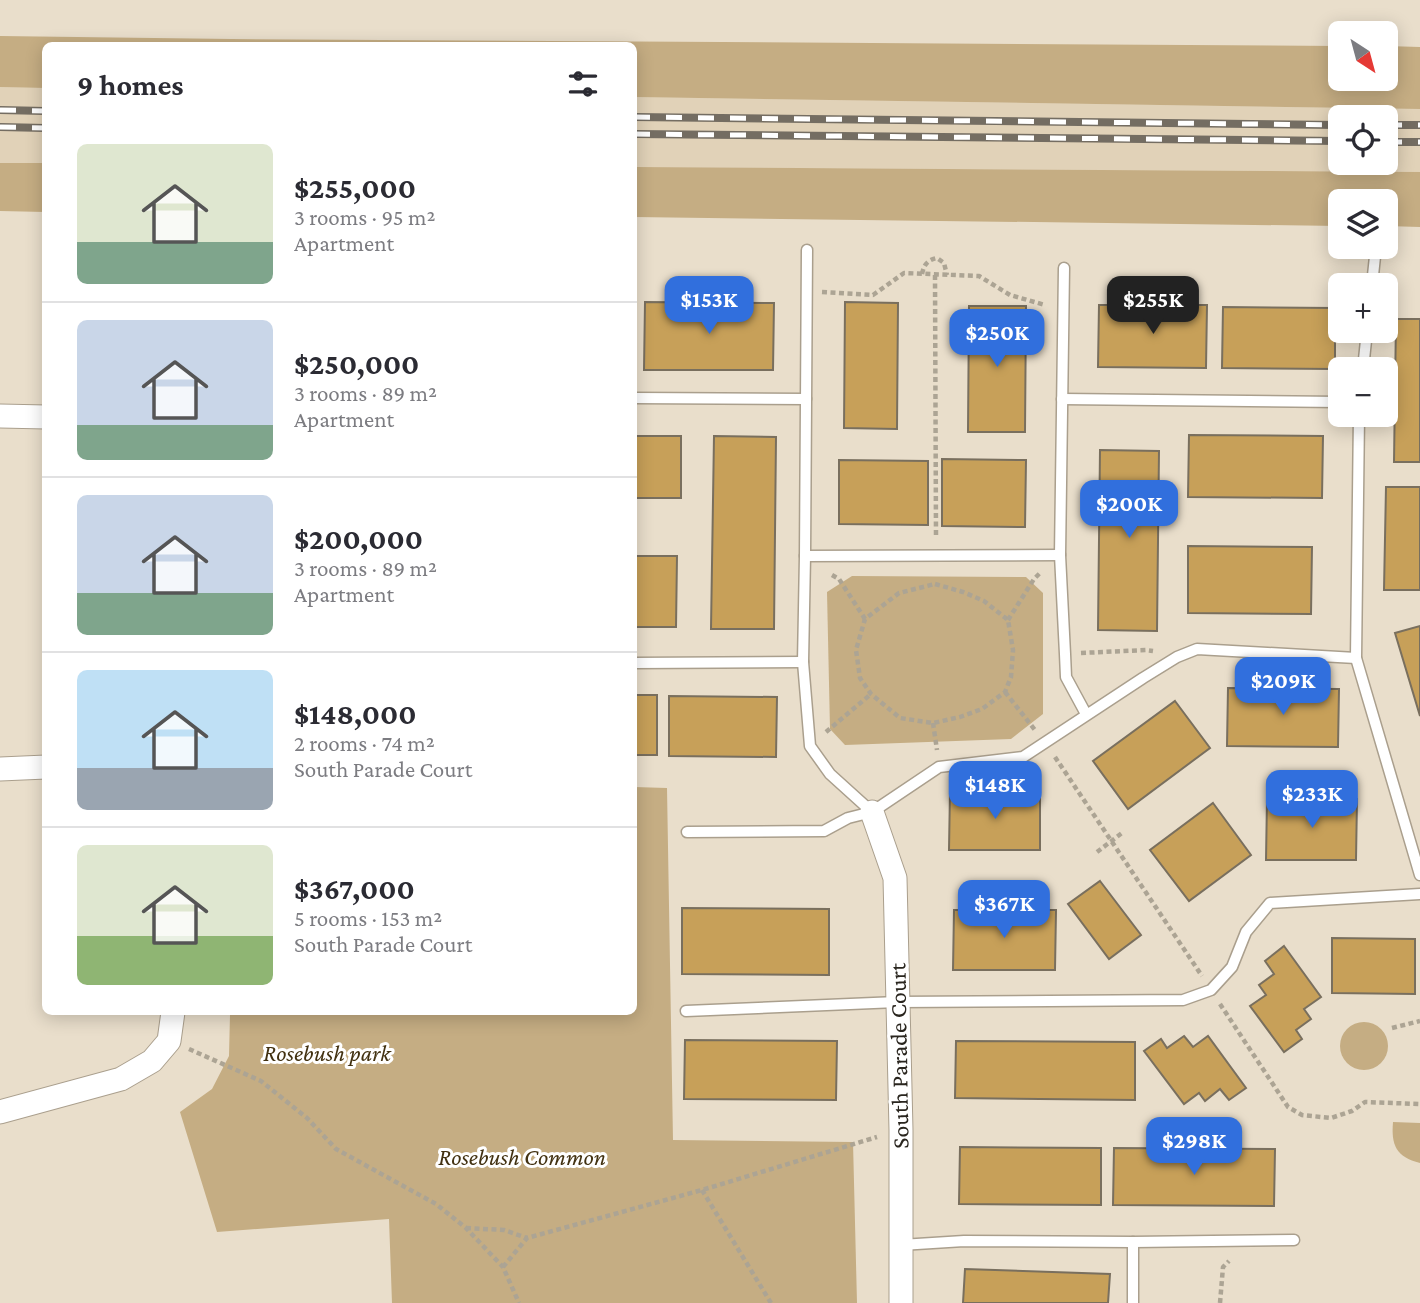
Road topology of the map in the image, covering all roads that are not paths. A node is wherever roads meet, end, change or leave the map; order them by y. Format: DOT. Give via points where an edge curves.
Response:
graph roads {
  1 [pos="807,250"];
  2 [pos="1064,268"];
  3 [pos="637,398"];
  4 [pos="1062,399"];
  5 [pos="806,400"];
  6 [pos="1328,402"];
  7 [pos="0,416"];
  8 [pos="42,417"];
  9 [pos="1359,427"];
  10 [pos="1060,555"];
  11 [pos="805,556"];
  12 [pos="1356,658"];
  13 [pos="803,662"];
  14 [pos="637,663"];
  15 [pos="1086,714"];
  16 [pos="42,767"];
  17 [pos="0,769"];
  18 [pos="872,812"];
  19 [pos="687,832"];
  20 [pos="1420,875"];
  21 [pos="1420,894"];
  22 [pos="897,1002"];
  23 [pos="686,1011"];
  24 [pos="173,1015"];
  25 [pos="0,1112"];
  26 [pos="1294,1240"];
  27 [pos="1133,1242"];
  28 [pos="901,1245"];
  29 [pos="901,1303"];
  30 [pos="1133,1303"];
  1 -- 5 [label="lane"];
  2 -- 4 [label="lane"];
  3 -- 5 [label="lane"];
  4 -- 6 [label="lane"];
  4 -- 10 [label="lane"];
  5 -- 11 [label="lane"];
  7 -- 8 [label="street"];
  9 -- 12 [label="lane"];
  10 -- 11 [label="lane"];
  10 -- 15 [label="lane" via="1066,677"];
  11 -- 13 [label="lane"];
  12 -- 15 [label="lane" via="1197,649"];
  12 -- 20 [label="lane"];
  13 -- 14 [label="lane"];
  13 -- 18 [label="lane" via="810,746 830,774"];
  15 -- 18 [label="lane" via="1023,757 939,767"];
  16 -- 17 [label="street"];
  18 -- 19 [label="lane" via="824,831"];
  18 -- 22 [label="street, South Parade Court" via="895,878"];
  21 -- 22 [label="lane" via="1269,903 1246,932 1233,967 1211,990 1183,1000"];
  22 -- 23 [label="lane"];
  22 -- 28 [label="street, South Parade Court"];
  24 -- 25 [label="street" via="169,1041 152,1062 121,1079"];
  26 -- 27 [label="lane"];
  27 -- 28 [label="lane"];
  27 -- 30 [label="lane"];
  28 -- 29 [label="street, South Parade Court"];
}
